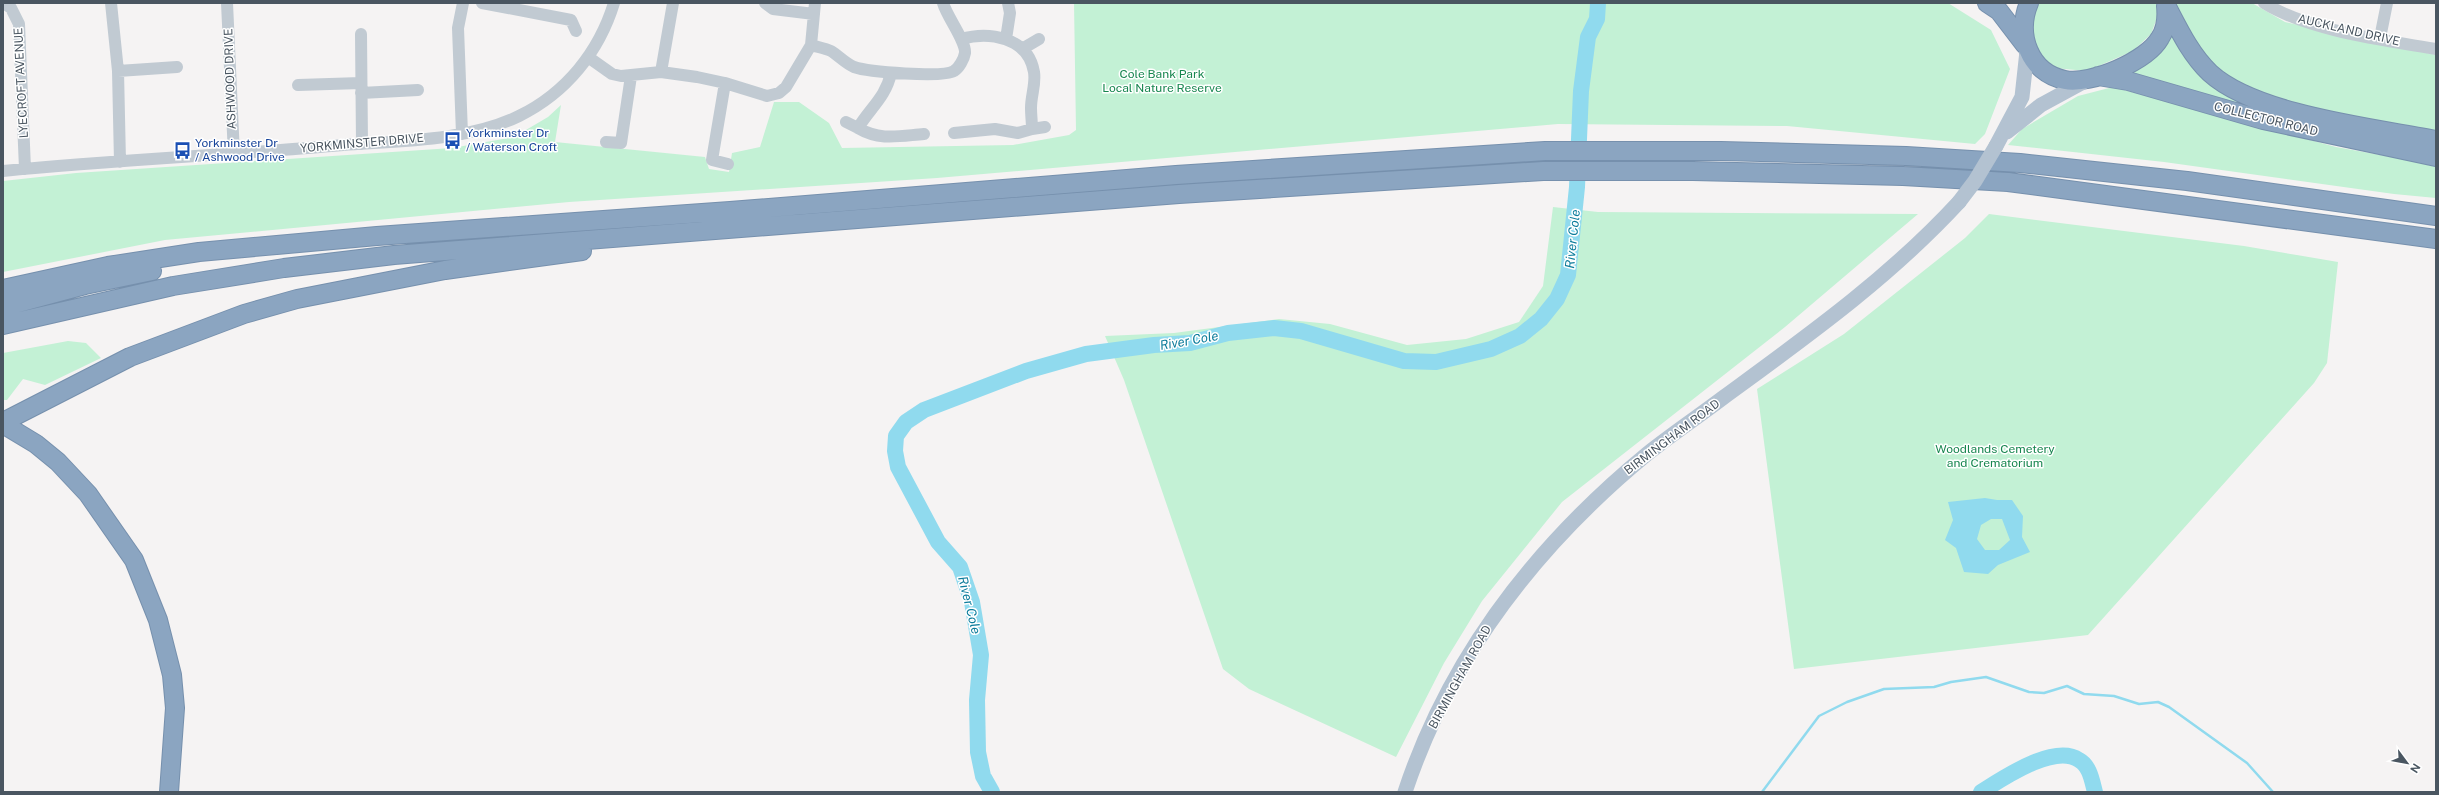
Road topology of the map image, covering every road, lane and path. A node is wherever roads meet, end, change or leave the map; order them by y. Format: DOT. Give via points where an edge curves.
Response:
graph roads {
  1 [pos="4,3"];
  2 [pos="111,3"];
  3 [pos="227,3"];
  4 [pos="464,3"];
  5 [pos="482,3"];
  6 [pos="614,3"];
  7 [pos="673,3"];
  8 [pos="765,3"];
  9 [pos="943,3"];
  10 [pos="1008,3"];
  11 [pos="1988,3"];
  12 [pos="2029,3"];
  13 [pos="2264,3"];
  14 [pos="2387,3"];
  15 [pos="2166,5"];
  16 [pos="526,6"];
  17 [pos="814,8"];
  18 [pos="576,30"];
  19 [pos="361,34"];
  20 [pos="2380,38"];
  21 [pos="961,39"];
  22 [pos="1006,39"];
  23 [pos="1039,39"];
  24 [pos="811,45"];
  25 [pos="2026,48"];
  26 [pos="1022,49"];
  27 [pos="2436,49"];
  28 [pos="588,57"];
  29 [pos="177,67"];
  30 [pos="118,71"];
  31 [pos="662,72"];
  32 [pos="891,73"];
  33 [pos="631,76"];
  34 [pos="2093,78"];
  35 [pos="725,83"];
  36 [pos="298,86"];
  37 [pos="361,88"];
  38 [pos="418,90"];
  39 [pos="846,122"];
  40 [pos="858,128"];
  41 [pos="1045,128"];
  42 [pos="1032,129"];
  43 [pos="954,133"];
  44 [pos="462,134"];
  45 [pos="924,134"];
  46 [pos="1999,140"];
  47 [pos="2436,140"];
  48 [pos="606,142"];
  49 [pos="362,144"];
  50 [pos="234,155"];
  51 [pos="2436,157"];
  52 [pos="120,162"];
  53 [pos="728,164"];
  54 [pos="25,169"];
  55 [pos="3,171"];
  56 [pos="2436,216"];
  57 [pos="714,231"];
  58 [pos="377,236"];
  59 [pos="2436,240"];
  60 [pos="3,289"];
  61 [pos="3,307"];
  62 [pos="3,326"];
  63 [pos="3,423"];
  64 [pos="169,792"];
  65 [pos="1404,792"];
  1 -- 54 [label="street, LYECROFT AVENUE" via="11,8 19,24"];
  2 -- 30 [label="street"];
  3 -- 50 [label="street, ASHWOOD DRIVE"];
  4 -- 44 [label="street" via="458,28"];
  5 -- 16 [label="street"];
  6 -- 28 [label="street, YORKMINSTER DRIVE" via="604,29"];
  7 -- 31 [label="street"];
  8 -- 17 [label="street" via="773,9"];
  9 -- 21 [label="street"];
  10 -- 22 [label="street" via="1010,13"];
  11 -- 25 [label="highway" via="1999,11"];
  12 -- 25 [label="highway" via="2024,28"];
  13 -- 20 [label="street, AUCKLAND DRIVE" via="2285,15 2309,23"];
  14 -- 20 [label="street"];
  15 -- 34 [label="highway" via="2165,26 2160,39 2150,50 2136,60"];
  15 -- 47 [label="highway, COLLECTOR ROAD" via="2197,58 2211,73 2248,97 2319,117"];
  16 -- 18 [label="street" via="571,20"];
  17 -- 24 [label="street"];
  19 -- 37 [label="street"];
  20 -- 27 [label="street, AUCKLAND DRIVE"];
  21 -- 22 [label="street" via="978,34"];
  21 -- 32 [label="street" via="965,53 953,72"];
  22 -- 26 [label="street"];
  23 -- 26 [label="street"];
  24 -- 32 [label="street" via="830,51 852,66"];
  24 -- 35 [label="street" via="786,87 779,93 767,96"];
  25 -- 34 [label="highway" via="2037,65 2053,75 2065,80"];
  25 -- 46 [label="main road, BIRMINGHAM ROAD" via="2022,97"];
  26 -- 42 [label="street" via="1029,56 1034,70"];
  28 -- 33 [label="street" via="612,74"];
  28 -- 44 [label="street, YORKMINSTER DRIVE" via="562,87 533,108 492,127"];
  29 -- 30 [label="street"];
  30 -- 52 [label="street"];
  31 -- 33 [label="street"];
  31 -- 35 [label="street"];
  32 -- 40 [label="street" via="884,95 870,109"];
  33 -- 48 [label="street" via="621,143"];
  34 -- 46 [label="main road, BIRMINGHAM ROAD" via="2041,105"];
  34 -- 51 [label="highway, COLLECTOR ROAD" via="2128,81 2263,120"];
  35 -- 53 [label="street" via="712,160"];
  36 -- 37 [label="street"];
  37 -- 38 [label="street"];
  37 -- 49 [label="street"];
  39 -- 40 [label="street"];
  40 -- 45 [label="street" via="872,136"];
  41 -- 42 [label="street"];
  42 -- 43 [label="street" via="1018,133 995,129"];
  44 -- 49 [label="street, YORKMINSTER DRIVE"];
  46 -- 65 [label="main road, BIRMINGHAM ROAD, bridge" via="1959,202 1914,249 1874,285 1649,452 1579,514 1529,568 1472,651 1431,729"];
  49 -- 50 [label="street, YORKMINSTER DRIVE"];
  50 -- 52 [label="street, YORKMINSTER DRIVE"];
  52 -- 54 [label="street, YORKMINSTER DRIVE"];
  54 -- 55 [label="street, YORKMINSTER DRIVE"];
  56 -- 58 [label="highway" via="2187,180 2020,163 1906,156 1612,150 1545,151 1176,174 730,211"];
  57 -- 59 [label="highway" via="1187,194 1543,171 1611,170 1903,176 2008,182"];
  57 -- 62 [label="highway" via="394,255 284,268 173,286"];
  57 -- 63 [label="highway" via="637,246 445,270 297,299 244,314 130,357"];
  58 -- 60 [label="highway" via="198,252 108,266"];
  58 -- 61 [label="highway" via="182,265 85,285"];
  63 -- 64 [label="highway" via="58,462 88,494 134,560 155,613 172,675 175,708"];
}
